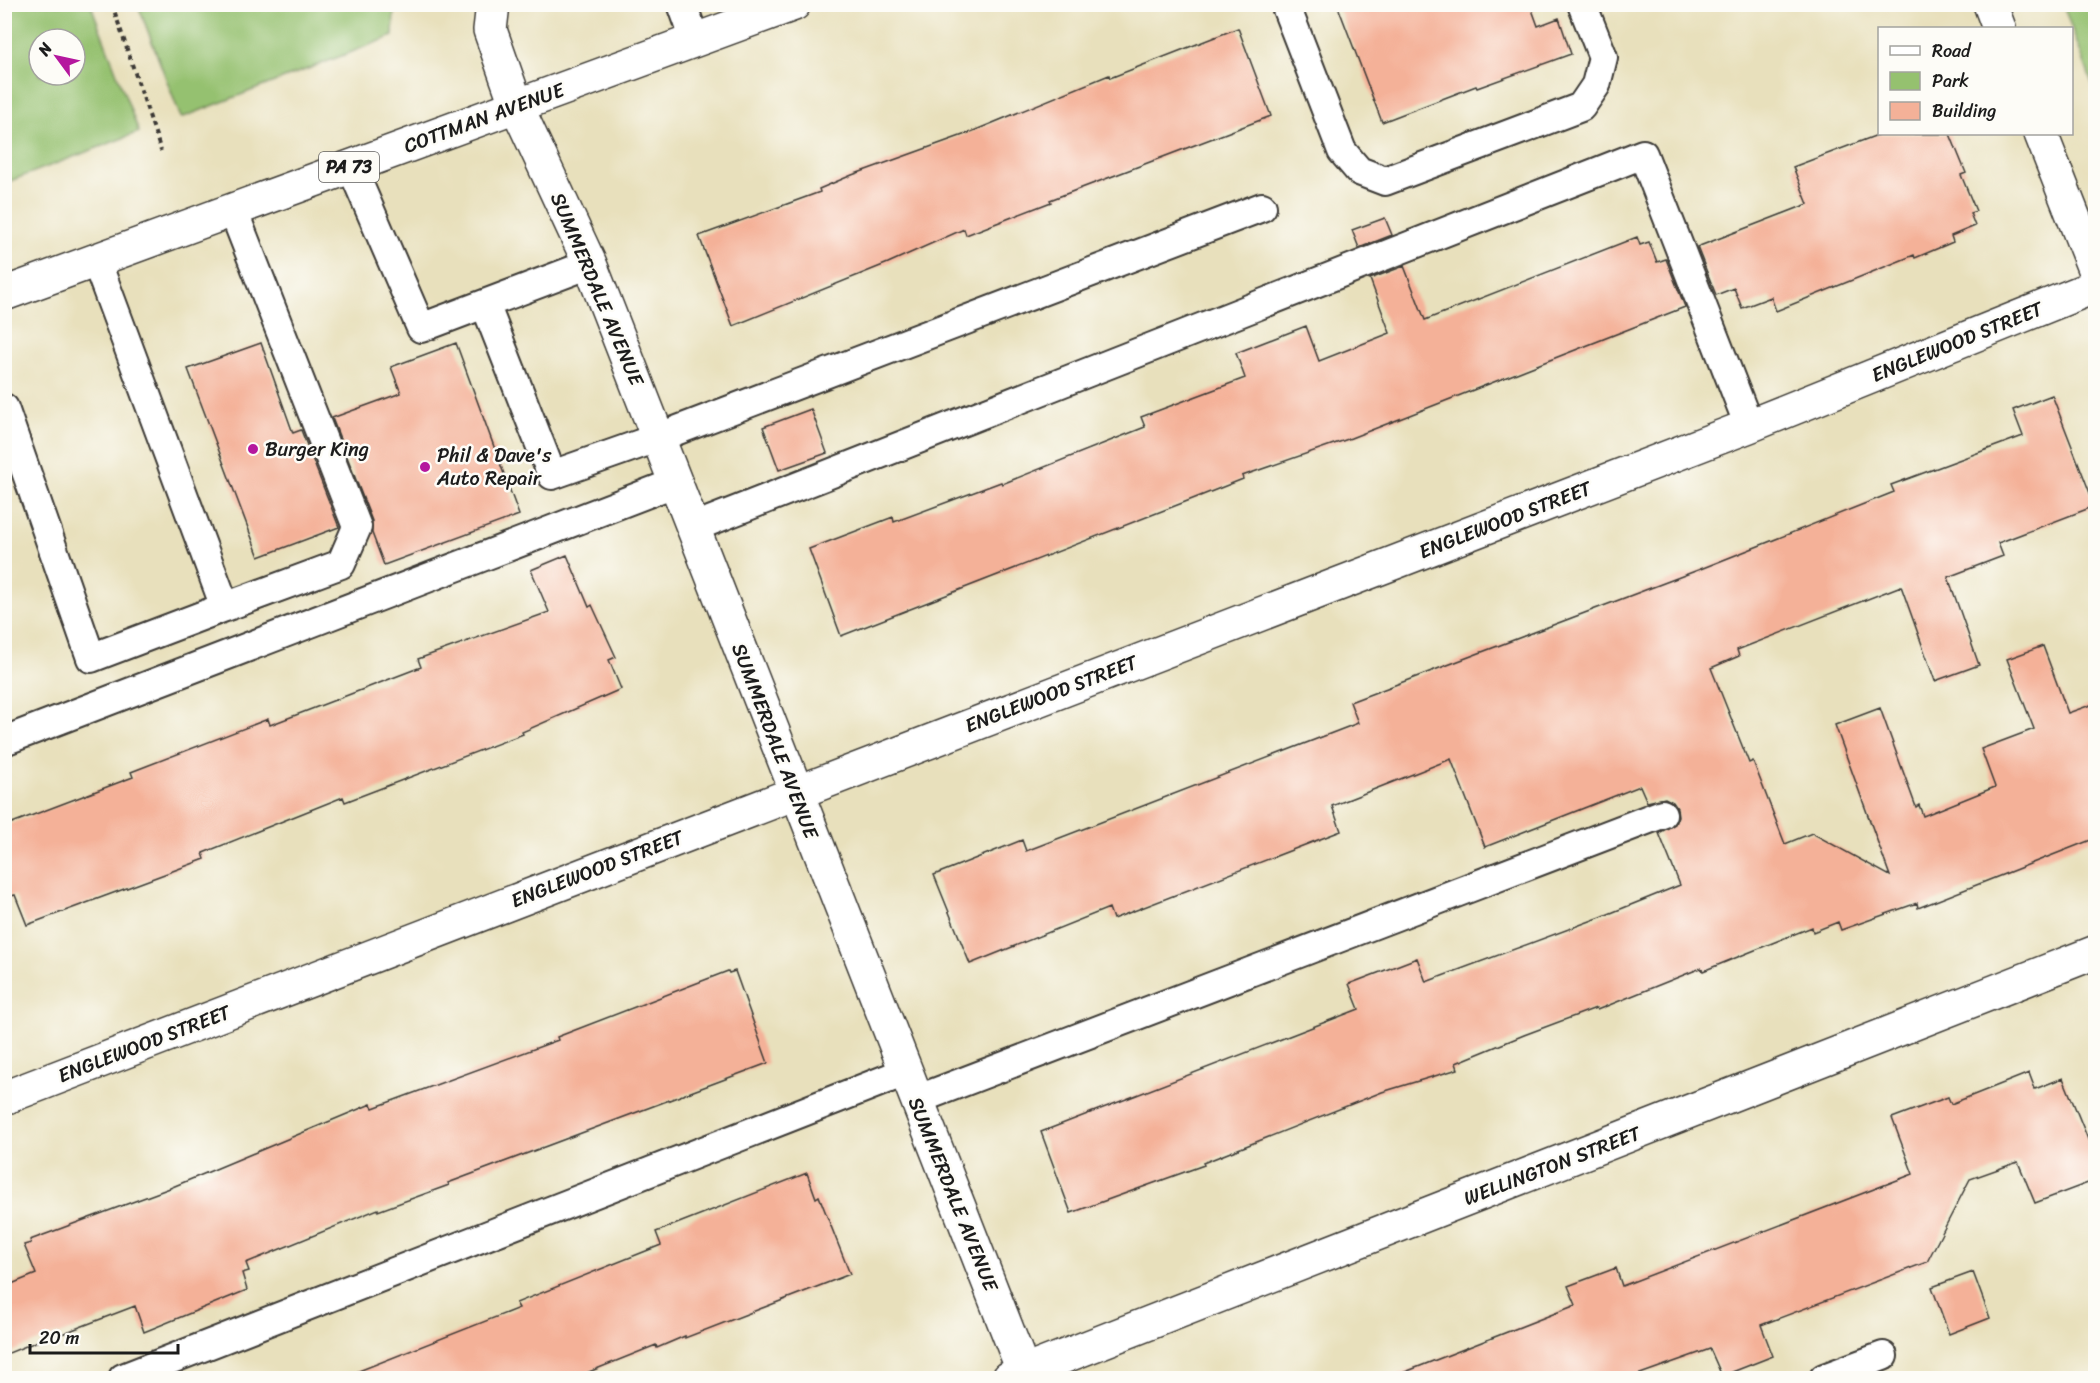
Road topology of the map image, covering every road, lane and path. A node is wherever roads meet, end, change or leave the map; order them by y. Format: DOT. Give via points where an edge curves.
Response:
graph roads {
  1 [pos="112,4"];
  2 [pos="493,4"];
  3 [pos="682,4"];
  4 [pos="794,4"];
  5 [pos="1285,4"];
  6 [pos="1582,4"];
  7 [pos="1990,4"];
  8 [pos="1999,27"];
  9 [pos="695,40"];
  10 [pos="517,107"];
  11 [pos="2041,135"];
  12 [pos="161,151"];
  13 [pos="351,166"];
  14 [pos="1262,207"];
  15 [pos="233,210"];
  16 [pos="96,260"];
  17 [pos="590,264"];
  18 [pos="2096,274"];
  19 [pos="2096,286"];
  20 [pos="4,294"];
  21 [pos="485,304"];
  22 [pos="4,408"];
  23 [pos="1749,426"];
  24 [pos="657,438"];
  25 [pos="674,483"];
  26 [pos="692,528"];
  27 [pos="225,607"];
  28 [pos="4,741"];
  29 [pos="795,793"];
  30 [pos="1662,814"];
  31 [pos="2096,952"];
  32 [pos="910,1086"];
  33 [pos="4,1098"];
  34 [pos="1883,1356"];
  35 [pos="1020,1377"];
  36 [pos="123,1378"];
  37 [pos="1824,1378"];
  1 -- 12 [label="path"];
  2 -- 10 [label="street, SUMMERDALE AVENUE" via="490,30"];
  3 -- 9 [label="lane"];
  4 -- 9 [label="street, COTTMAN AVENUE / PA 73"];
  5 -- 6 [label="lane" via="1342,150 1359,171 1385,182 1581,107 1596,85 1603,57"];
  7 -- 8 [label="street"];
  9 -- 10 [label="street, COTTMAN AVENUE / PA 73"];
  10 -- 13 [label="street, COTTMAN AVENUE / PA 73"];
  10 -- 17 [label="street, SUMMERDALE AVENUE"];
  11 -- 18 [label="street"];
  13 -- 15 [label="street, COTTMAN AVENUE / PA 73"];
  13 -- 21 [label="lane" via="421,328"];
  14 -- 24 [label="lane"];
  15 -- 16 [label="street, COTTMAN AVENUE / PA 73"];
  15 -- 27 [label="lane" via="357,527 341,564"];
  16 -- 20 [label="street, COTTMAN AVENUE / PA 73"];
  16 -- 27 [label="lane"];
  17 -- 21 [label="lane"];
  17 -- 24 [label="street, SUMMERDALE AVENUE"];
  19 -- 23 [label="street, ENGLEWOOD STREET"];
  21 -- 24 [label="lane" via="552,476"];
  22 -- 27 [label="lane" via="92,658"];
  23 -- 26 [label="lane" via="1643,154"];
  23 -- 29 [label="street, ENGLEWOOD STREET"];
  24 -- 25 [label="street, SUMMERDALE AVENUE"];
  25 -- 26 [label="street, SUMMERDALE AVENUE"];
  25 -- 28 [label="lane"];
  26 -- 29 [label="street, SUMMERDALE AVENUE"];
  29 -- 32 [label="street, SUMMERDALE AVENUE"];
  29 -- 33 [label="street, ENGLEWOOD STREET"];
  30 -- 32 [label="lane"];
  31 -- 35 [label="street, WELLINGTON STREET"];
  32 -- 35 [label="street, SUMMERDALE AVENUE"];
  32 -- 36 [label="lane"];
  34 -- 37 [label="lane"];
}
